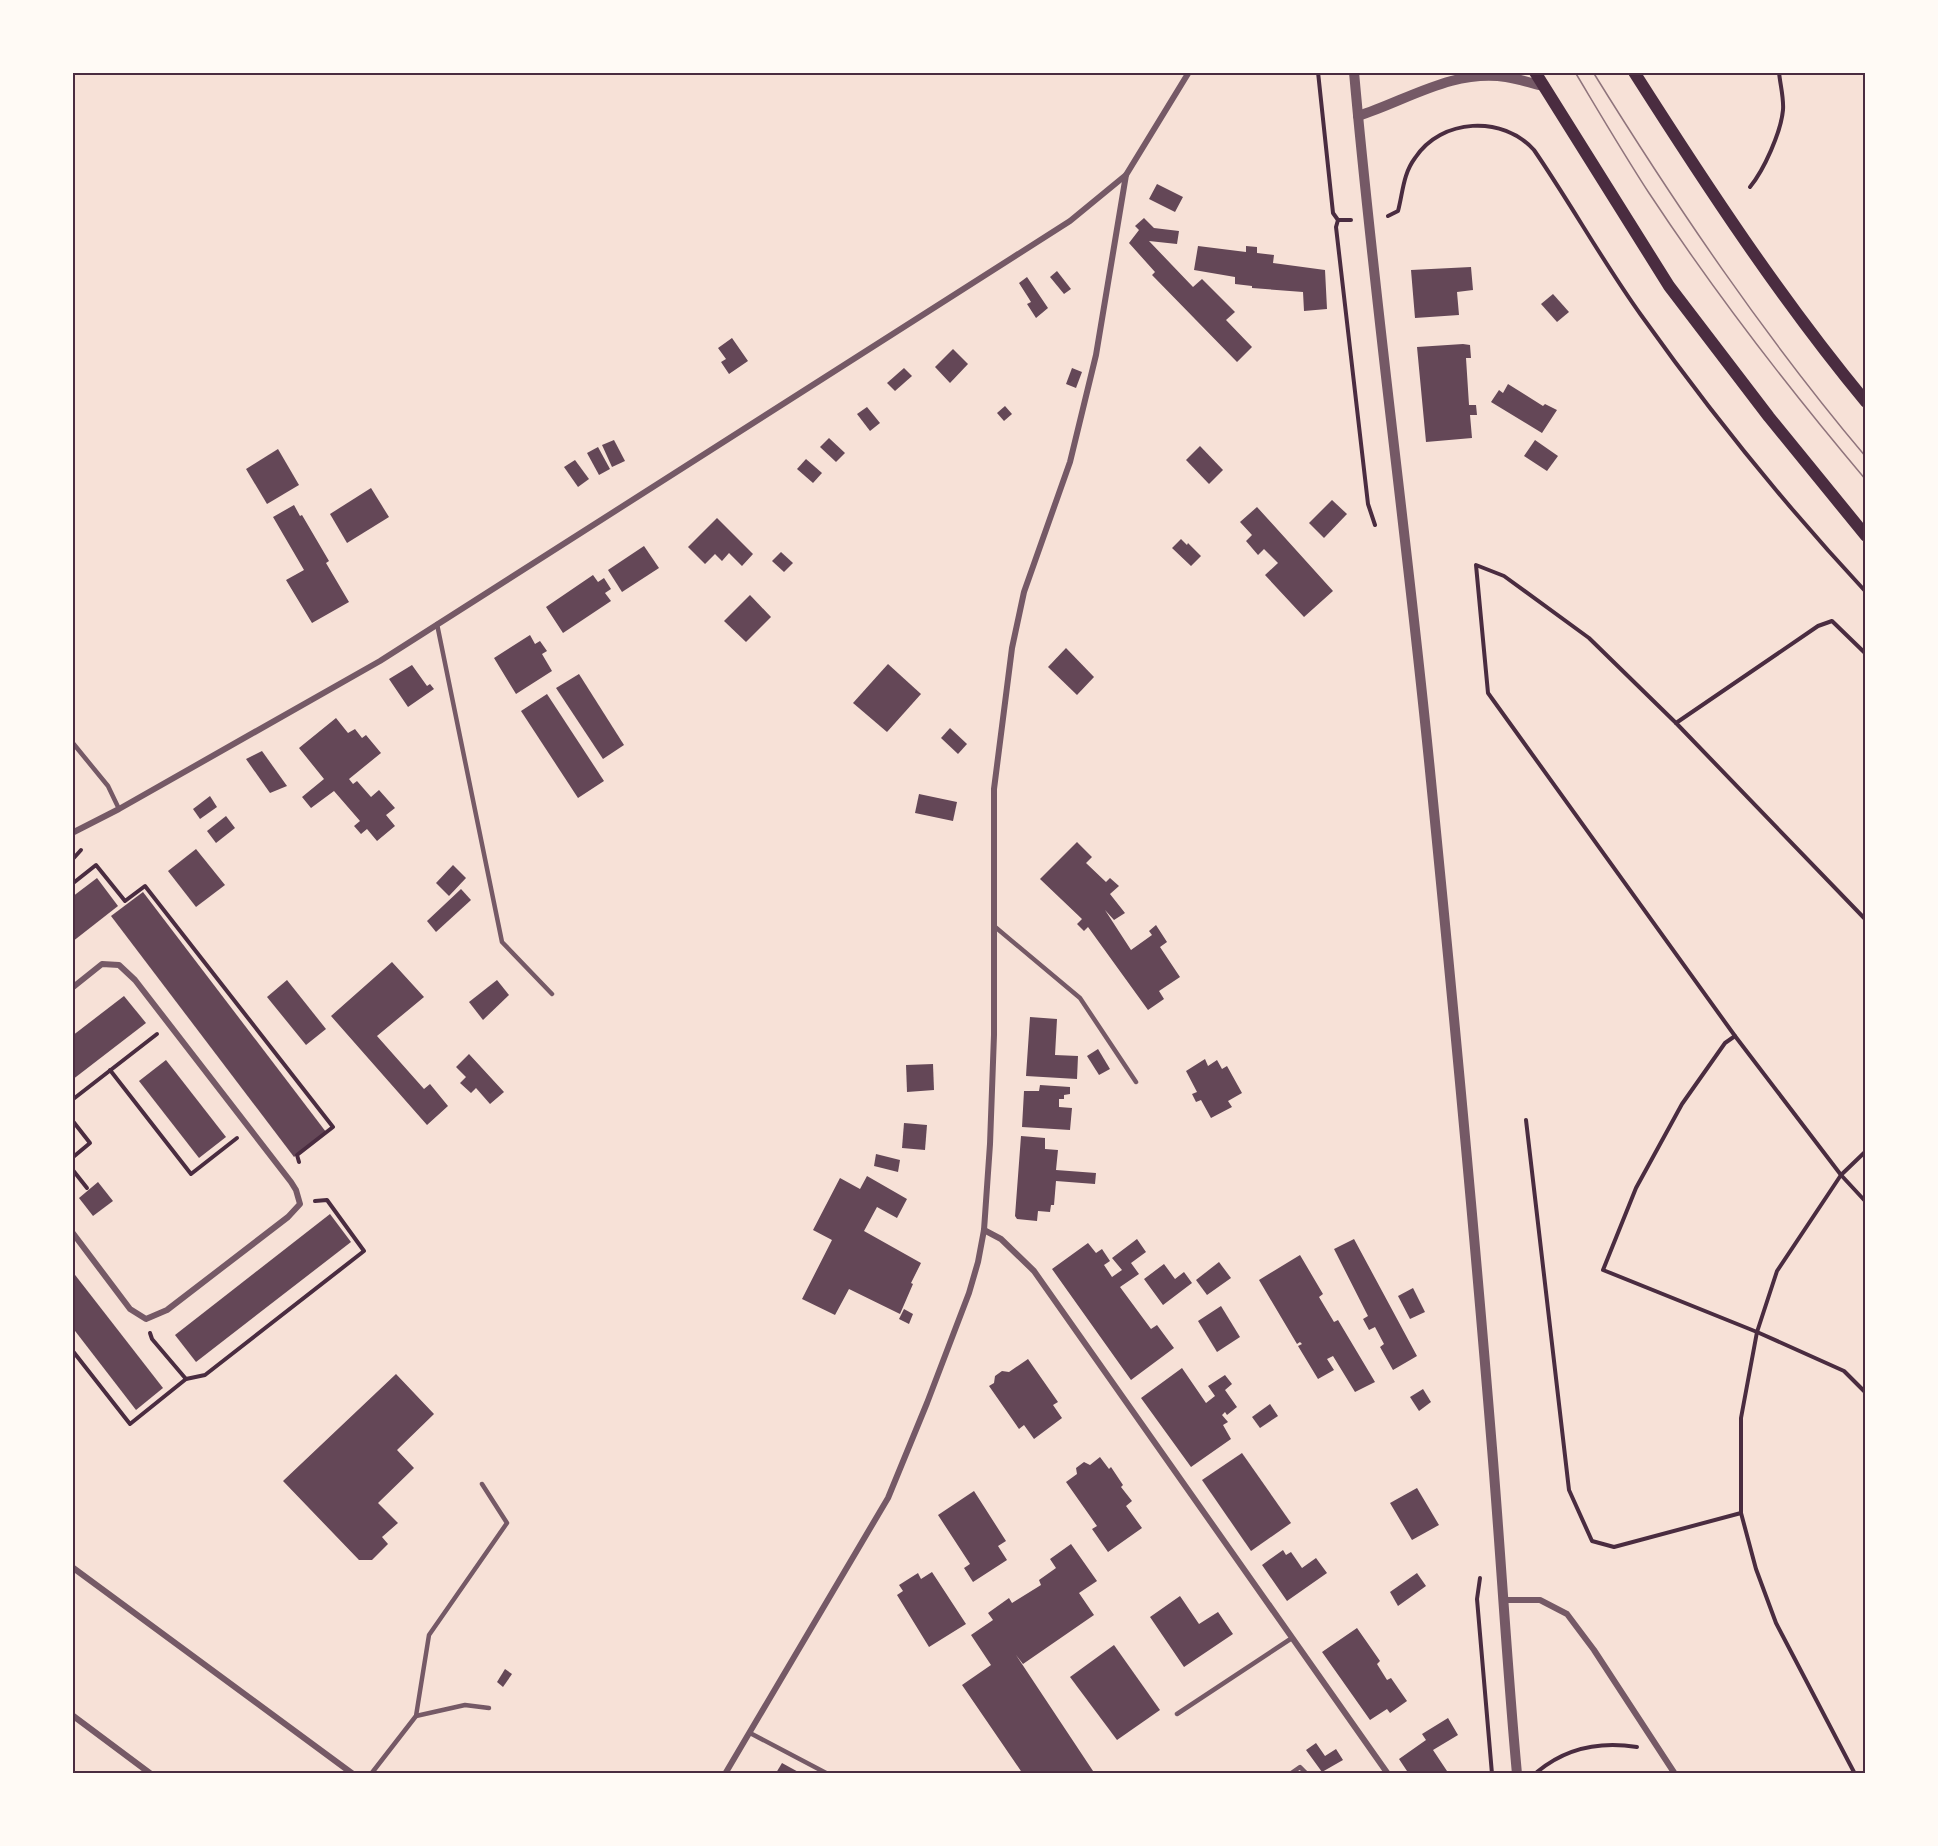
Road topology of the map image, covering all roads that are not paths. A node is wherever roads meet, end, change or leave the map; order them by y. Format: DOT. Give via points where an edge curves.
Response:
graph roads {
  1 [pos="1189,72"];
  2 [pos="1354,72"];
  3 [pos="1534,72"];
  4 [pos="1634,72"];
  5 [pos="1543,86"];
  6 [pos="1358,116"];
  7 [pos="1126,175"];
  8 [pos="1866,402"];
  9 [pos="1866,536"];
  10 [pos="437,624"];
  11 [pos="72,742"];
  12 [pos="119,809"];
  13 [pos="72,833"];
  14 [pos="994,926"];
  15 [pos="72,988"];
  16 [pos="552,994"];
  17 [pos="1136,1082"];
  18 [pos="984,1230"];
  19 [pos="72,1232"];
  20 [pos="482,1484"];
  21 [pos="72,1567"];
  22 [pos="1502,1600"];
  23 [pos="1292,1638"];
  24 [pos="489,1708"];
  25 [pos="1177,1714"];
  26 [pos="72,1715"];
  27 [pos="416,1716"];
  28 [pos="750,1733"];
  29 [pos="151,1774"];
  30 [pos="352,1774"];
  31 [pos="372,1774"];
  32 [pos="725,1774"];
  33 [pos="828,1774"];
  34 [pos="1290,1774"];
  35 [pos="1307,1774"];
  36 [pos="1388,1774"];
  37 [pos="1517,1774"];
  38 [pos="1675,1774"];
  1 -- 7 [label="street"];
  2 -- 6 [label="street"];
  3 -- 5 [label="main road"];
  4 -- 8 [label="main road" via="1705,184"];
  5 -- 6 [label="street" via="1505,77 1471,77 1442,83"];
  5 -- 9 [label="main road" via="1669,286"];
  6 -- 22 [label="street" via="1431,778 1493,1456"];
  7 -- 10 [label="street" via="1070,221"];
  7 -- 14 [label="street" via="1096,355 1070,462 1024,592 1012,648 994,789"];
  10 -- 12 [label="street" via="380,661"];
  10 -- 16 [label="lane" via="502,942"];
  11 -- 12 [label="lane" via="108,786"];
  12 -- 13 [label="street"];
  14 -- 17 [label="lane" via="1080,998"];
  14 -- 18 [label="street" via="994,1035"];
  15 -- 19 [label="street" via="102,964 119,965 135,980 291,1182 300,1204 167,1310 146,1319 130,1309"];
  18 -- 23 [label="street" via="1001,1239 1034,1271"];
  18 -- 28 [label="street" via="969,1293 888,1498"];
  20 -- 27 [label="lane" via="507,1523 429,1635"];
  21 -- 30 [label="street"];
  22 -- 37 [label="street"];
  22 -- 38 [label="street" via="1540,1600 1567,1614"];
  23 -- 25 [label="lane"];
  23 -- 36 [label="street"];
  24 -- 27 [label="lane" via="465,1705"];
  26 -- 29 [label="street"];
  27 -- 31 [label="lane"];
  28 -- 32 [label="street"];
  28 -- 33 [label="lane"];
  34 -- 35 [label="lane" via="1300,1767"];
}
